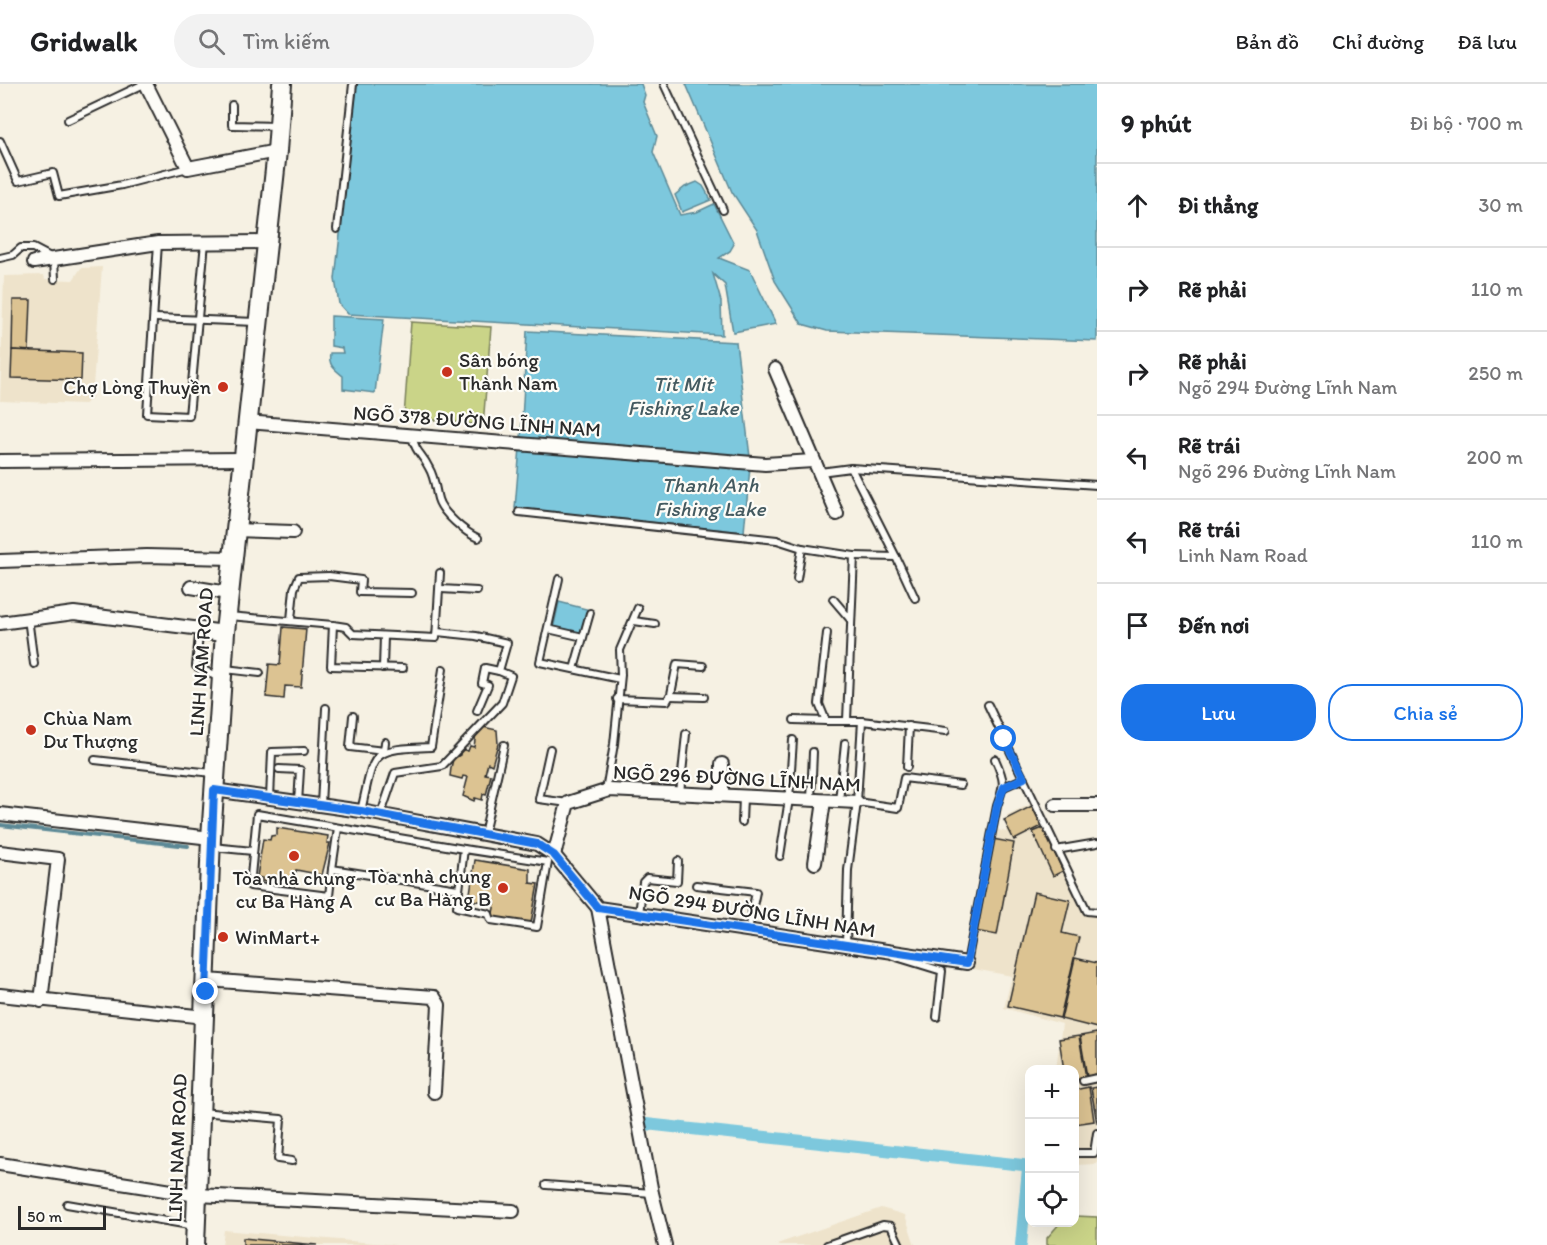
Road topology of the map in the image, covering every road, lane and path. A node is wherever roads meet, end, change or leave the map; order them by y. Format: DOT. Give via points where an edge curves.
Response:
graph roads {
  1 [pos="145,84"];
  2 [pos="282,84"];
  3 [pos="353,84"];
  4 [pos="664,84"];
  5 [pos="232,105"];
  6 [pos="68,120"];
  7 [pos="278,126"];
  8 [pos="0,141"];
  9 [pos="277,151"];
  10 [pos="188,168"];
  11 [pos="723,210"];
  12 [pos="337,229"];
  13 [pos="206,242"];
  14 [pos="267,242"];
  15 [pos="158,243"];
  16 [pos="0,258"];
  17 [pos="54,259"];
  18 [pos="34,262"];
  19 [pos="55,279"];
  20 [pos="154,318"];
  21 [pos="199,320"];
  22 [pos="257,322"];
  23 [pos="775,369"];
  24 [pos="246,422"];
  25 [pos="412,435"];
  26 [pos="243,459"];
  27 [pos="0,461"];
  28 [pos="815,467"];
  29 [pos="850,468"];
  30 [pos="1097,485"];
  31 [pos="519,512"];
  32 [pos="837,514"];
  33 [pos="236,530"];
  34 [pos="293,532"];
  35 [pos="478,538"];
  36 [pos="802,548"];
  37 [pos="854,556"];
  38 [pos="896,557"];
  39 [pos="232,558"];
  40 [pos="0,561"];
  41 [pos="440,573"];
  42 [pos="559,579"];
  43 [pos="797,579"];
  44 [pos="191,587"];
  45 [pos="441,589"];
  46 [pos="477,591"];
  47 [pos="228,593"];
  48 [pos="412,593"];
  49 [pos="915,598"];
  50 [pos="833,599"];
  51 [pos="638,608"];
  52 [pos="590,613"];
  53 [pos="28,618"];
  54 [pos="850,619"];
  55 [pos="291,620"];
  56 [pos="634,621"];
  57 [pos="0,623"];
  58 [pos="655,624"];
  59 [pos="333,625"];
  60 [pos="225,628"];
  61 [pos="548,628"];
  62 [pos="436,632"];
  63 [pos="827,633"];
  64 [pos="384,636"];
  65 [pos="583,637"];
  66 [pos="34,664"];
  67 [pos="703,666"];
  68 [pos="383,668"];
  69 [pos="403,669"];
  70 [pos="443,669"];
  71 [pos="574,669"];
  72 [pos="499,671"];
  73 [pos="260,673"];
  74 [pos="222,674"];
  75 [pos="620,679"];
  76 [pos="670,696"];
  77 [pos="704,697"];
  78 [pos="617,699"];
  79 [pos="988,705"];
  80 [pos="326,708"];
  81 [pos="477,711"];
  82 [pos="353,716"];
  83 [pos="794,720"];
  84 [pos="847,720"];
  85 [pos="826,721"];
  86 [pos="862,721"];
  87 [pos="909,726"];
  88 [pos="946,731"];
  89 [pos="686,734"];
  90 [pos="793,740"];
  91 [pos="385,742"];
  92 [pos="843,743"];
  93 [pos="504,745"];
  94 [pos="550,749"];
  95 [pos="304,751"];
  96 [pos="384,751"];
  97 [pos="813,752"];
  98 [pos="995,759"];
  99 [pos="95,760"];
  100 [pos="722,764"];
  101 [pos="907,767"];
  102 [pos="279,770"];
  103 [pos="1024,778"];
  104 [pos="215,782"];
  105 [pos="961,785"];
  106 [pos="1004,787"];
  107 [pos="606,790"];
  108 [pos="680,793"];
  109 [pos="722,795"];
  110 [pos="743,796"];
  111 [pos="840,797"];
  112 [pos="270,799"];
  113 [pos="789,799"];
  114 [pos="811,800"];
  115 [pos="825,801"];
  116 [pos="857,802"];
  117 [pos="568,803"];
  118 [pos="297,804"];
  119 [pos="1055,805"];
  120 [pos="1097,805"];
  121 [pos="321,806"];
  122 [pos="361,811"];
  123 [pos="0,814"];
  124 [pos="380,815"];
  125 [pos="742,822"];
  126 [pos="338,828"];
  127 [pos="484,834"];
  128 [pos="211,842"];
  129 [pos="1097,843"];
  130 [pos="464,849"];
  131 [pos="1056,850"];
  132 [pos="253,851"];
  133 [pos="0,852"];
  134 [pos="554,855"];
  135 [pos="780,856"];
  136 [pos="678,861"];
  137 [pos="815,863"];
  138 [pos="332,869"];
  139 [pos="696,885"];
  140 [pos="458,888"];
  141 [pos="598,908"];
  142 [pos="1097,912"];
  143 [pos="639,914"];
  144 [pos="748,930"];
  145 [pos="846,945"];
  146 [pos="876,949"];
  147 [pos="967,963"];
  148 [pos="207,980"];
  149 [pos="0,995"];
  150 [pos="41,1001"];
  151 [pos="205,1017"];
  152 [pos="937,1017"];
  153 [pos="1097,1078"];
  154 [pos="1083,1081"];
  155 [pos="434,1092"];
  156 [pos="201,1112"];
  157 [pos="1097,1133"];
  158 [pos="1079,1153"];
  159 [pos="292,1161"];
  160 [pos="0,1164"];
  161 [pos="546,1185"];
  162 [pos="652,1193"];
  163 [pos="197,1195"];
  164 [pos="67,1204"];
  165 [pos="513,1211"];
  166 [pos="196,1226"];
  167 [pos="195,1245"];
  168 [pos="665,1245"];
  169 [pos="827,1245"];
  170 [pos="900,1245"];
  1 -- 6 [label="lane"];
  1 -- 10 [label="street"];
  2 -- 7 [label="main road, LINH NAM ROAD"];
  3 -- 12 [label="lane"];
  4 -- 11 [label="lane"];
  5 -- 7 [label="lane" via="232,125"];
  7 -- 9 [label="main road, LINH NAM ROAD"];
  8 -- 10 [label="lane" via="18,181 52,173 59,196"];
  9 -- 10 [label="street"];
  9 -- 14 [label="main road, LINH NAM ROAD"];
  13 -- 14 [label="street"];
  13 -- 15 [label="street"];
  13 -- 21 [label="lane"];
  14 -- 22 [label="main road, LINH NAM ROAD"];
  15 -- 17 [label="street"];
  15 -- 20 [label="lane"];
  16 -- 17 [label="lane" via="21,248 33,248"];
  17 -- 18 [label="street"];
  17 -- 19 [label="lane"];
  20 -- 21 [label="lane"];
  20 -- 21 [label="lane" via="147,414 189,416"];
  21 -- 22 [label="lane"];
  22 -- 24 [label="main road, LINH NAM ROAD"];
  23 -- 28 [label="street"];
  24 -- 25 [label="street, NGÕ 378 ĐƯỜNG LĨNH NAM"];
  24 -- 26 [label="main road, LINH NAM ROAD"];
  25 -- 28 [label="street, NGÕ 378 ĐƯỜNG LĨNH NAM"];
  25 -- 35 [label="lane" via="416,452 435,478 439,502 470,535"];
  26 -- 27 [label="street"];
  26 -- 33 [label="main road, LINH NAM ROAD"];
  28 -- 29 [label="lane, NGÕ 378 ĐƯỜNG LĨNH NAM"];
  28 -- 32 [label="street"];
  29 -- 30 [label="lane, NGÕ 378 ĐƯỜNG LĨNH NAM"];
  29 -- 38 [label="lane"];
  31 -- 36 [label="lane" via="777,540"];
  33 -- 34 [label="street"];
  33 -- 39 [label="main road, LINH NAM ROAD"];
  36 -- 37 [label="lane"];
  36 -- 43 [label="lane"];
  37 -- 38 [label="lane"];
  37 -- 54 [label="lane"];
  38 -- 49 [label="lane"];
  39 -- 40 [label="street" via="147,556"];
  39 -- 47 [label="main road, LINH NAM ROAD"];
  41 -- 45 [label="lane"];
  42 -- 61 [label="lane"];
  44 -- 47 [label="street"];
  45 -- 46 [label="lane"];
  45 -- 62 [label="lane"];
  47 -- 60 [label="main road, LINH NAM ROAD"];
  48 -- 55 [label="lane" via="360,592 361,580 299,577"];
  50 -- 54 [label="lane"];
  51 -- 56 [label="lane"];
  52 -- 65 [label="lane"];
  53 -- 57 [label="street"];
  53 -- 60 [label="street" via="74,614"];
  53 -- 66 [label="lane"];
  54 -- 84 [label="lane"];
  55 -- 59 [label="lane"];
  55 -- 60 [label="lane"];
  56 -- 58 [label="lane"];
  56 -- 75 [label="lane" via="620,650"];
  59 -- 64 [label="lane" via="346,627 353,634"];
  59 -- 68 [label="lane" via="331,666"];
  60 -- 74 [label="main road, LINH NAM ROAD"];
  60 -- 74 [label="lane" via="199,635 196,666"];
  61 -- 65 [label="lane"];
  61 -- 71 [label="lane" via="540,662"];
  62 -- 64 [label="lane" via="436,638"];
  62 -- 72 [label="lane" via="507,643"];
  63 -- 85 [label="lane" via="819,704"];
  64 -- 68 [label="lane"];
  65 -- 71 [label="lane"];
  67 -- 76 [label="lane" via="676,664"];
  68 -- 69 [label="lane"];
  70 -- 96 [label="lane" via="431,747"];
  71 -- 75 [label="lane"];
  72 -- 81 [label="lane" via="485,668 482,682 488,685"];
  72 -- 124 [label="lane" via="511,676 502,703 442,766 395,773"];
  73 -- 74 [label="lane"];
  74 -- 104 [label="main road, LINH NAM ROAD"];
  75 -- 78 [label="lane"];
  76 -- 77 [label="lane"];
  76 -- 78 [label="lane" via="667,701"];
  78 -- 107 [label="lane"];
  79 -- 103 [label="lane"];
  80 -- 121 [label="lane"];
  82 -- 96 [label="lane" via="350,747"];
  83 -- 85 [label="lane"];
  84 -- 85 [label="lane"];
  84 -- 86 [label="lane"];
  86 -- 87 [label="lane"];
  86 -- 116 [label="lane"];
  87 -- 88 [label="lane"];
  87 -- 101 [label="lane"];
  89 -- 108 [label="lane"];
  90 -- 113 [label="lane"];
  91 -- 96 [label="lane"];
  92 -- 111 [label="lane"];
  93 -- 127 [label="lane"];
  94 -- 117 [label="lane" via="539,800"];
  95 -- 112 [label="lane" via="272,752"];
  96 -- 122 [label="lane" via="372,767"];
  97 -- 114 [label="lane"];
  98 -- 106 [label="lane"];
  99 -- 104 [label="lane"];
  100 -- 109 [label="street"];
  102 -- 118 [label="lane" via="300,770"];
  103 -- 106 [label="lane"];
  103 -- 131 [label="lane"];
  104 -- 112 [label="street"];
  104 -- 128 [label="main road, LINH NAM ROAD"];
  105 -- 116 [label="lane, NGÕ 296 ĐƯỜNG LĨNH NAM" via="904,778 898,808"];
  106 -- 147 [label="lane"];
  107 -- 108 [label="street, NGÕ 296 ĐƯỜNG LĨNH NAM"];
  107 -- 117 [label="street, NGÕ 296 ĐƯỜNG LĨNH NAM"];
  108 -- 109 [label="street, NGÕ 296 ĐƯỜNG LĨNH NAM"];
  109 -- 110 [label="street, NGÕ 296 ĐƯỜNG LĨNH NAM"];
  110 -- 113 [label="street, NGÕ 296 ĐƯỜNG LĨNH NAM"];
  110 -- 125 [label="lane"];
  111 -- 115 [label="street, NGÕ 296 ĐƯỜNG LĨNH NAM"];
  111 -- 116 [label="street, NGÕ 296 ĐƯỜNG LĨNH NAM"];
  112 -- 118 [label="street"];
  113 -- 114 [label="street, NGÕ 296 ĐƯỜNG LĨNH NAM"];
  113 -- 135 [label="lane"];
  114 -- 115 [label="street, NGÕ 296 ĐƯỜNG LĨNH NAM"];
  115 -- 137 [label="street"];
  116 -- 145 [label="lane" via="848,870"];
  117 -- 134 [label="street"];
  118 -- 121 [label="street"];
  119 -- 120 [label="street"];
  121 -- 122 [label="street"];
  122 -- 124 [label="street"];
  123 -- 128 [label="street"];
  124 -- 127 [label="street"];
  126 -- 130 [label="lane"];
  126 -- 132 [label="lane" via="257,814"];
  126 -- 138 [label="lane"];
  127 -- 134 [label="street" via="537,844"];
  128 -- 132 [label="lane"];
  128 -- 148 [label="main road, LINH NAM ROAD"];
  129 -- 131 [label="lane"];
  130 -- 140 [label="lane"];
  130 -- 140 [label="lane" via="548,862 537,927 491,920 489,914 457,907"];
  131 -- 142 [label="lane" via="1087,911"];
  132 -- 138 [label="lane" via="250,886 329,896"];
  133 -- 150 [label="street" via="58,859"];
  134 -- 141 [label="street, NGÕ 294 ĐƯỜNG LĨNH NAM"];
  136 -- 143 [label="lane" via="677,881 647,878 643,882"];
  138 -- 140 [label="lane"];
  139 -- 144 [label="lane" via="756,892"];
  141 -- 143 [label="street, NGÕ 294 ĐƯỜNG LĨNH NAM"];
  141 -- 162 [label="street"];
  143 -- 144 [label="street, NGÕ 294 ĐƯỜNG LĨNH NAM"];
  144 -- 145 [label="street, NGÕ 294 ĐƯỜNG LĨNH NAM"];
  145 -- 146 [label="street, NGÕ 294 ĐƯỜNG LĨNH NAM"];
  146 -- 147 [label="street, NGÕ 294 ĐƯỜNG LĨNH NAM"];
  146 -- 152 [label="lane" via="942,971"];
  148 -- 151 [label="main road, LINH NAM ROAD"];
  148 -- 155 [label="street" via="434,998 439,1005"];
  149 -- 150 [label="street"];
  150 -- 151 [label="street"];
  151 -- 156 [label="main road, LINH NAM ROAD"];
  153 -- 154 [label="lane"];
  156 -- 159 [label="lane" via="281,1119 278,1159"];
  156 -- 163 [label="main road, LINH NAM ROAD"];
  157 -- 158 [label="lane" via="1094,1153"];
  160 -- 163 [label="street"];
  161 -- 162 [label="lane"];
  162 -- 168 [label="street"];
  163 -- 165 [label="street"];
  163 -- 166 [label="main road, LINH NAM ROAD"];
  164 -- 166 [label="lane"];
  166 -- 167 [label="main road, LINH NAM ROAD"];
  169 -- 170 [label="lane" via="883,1225 891,1226"];
}
